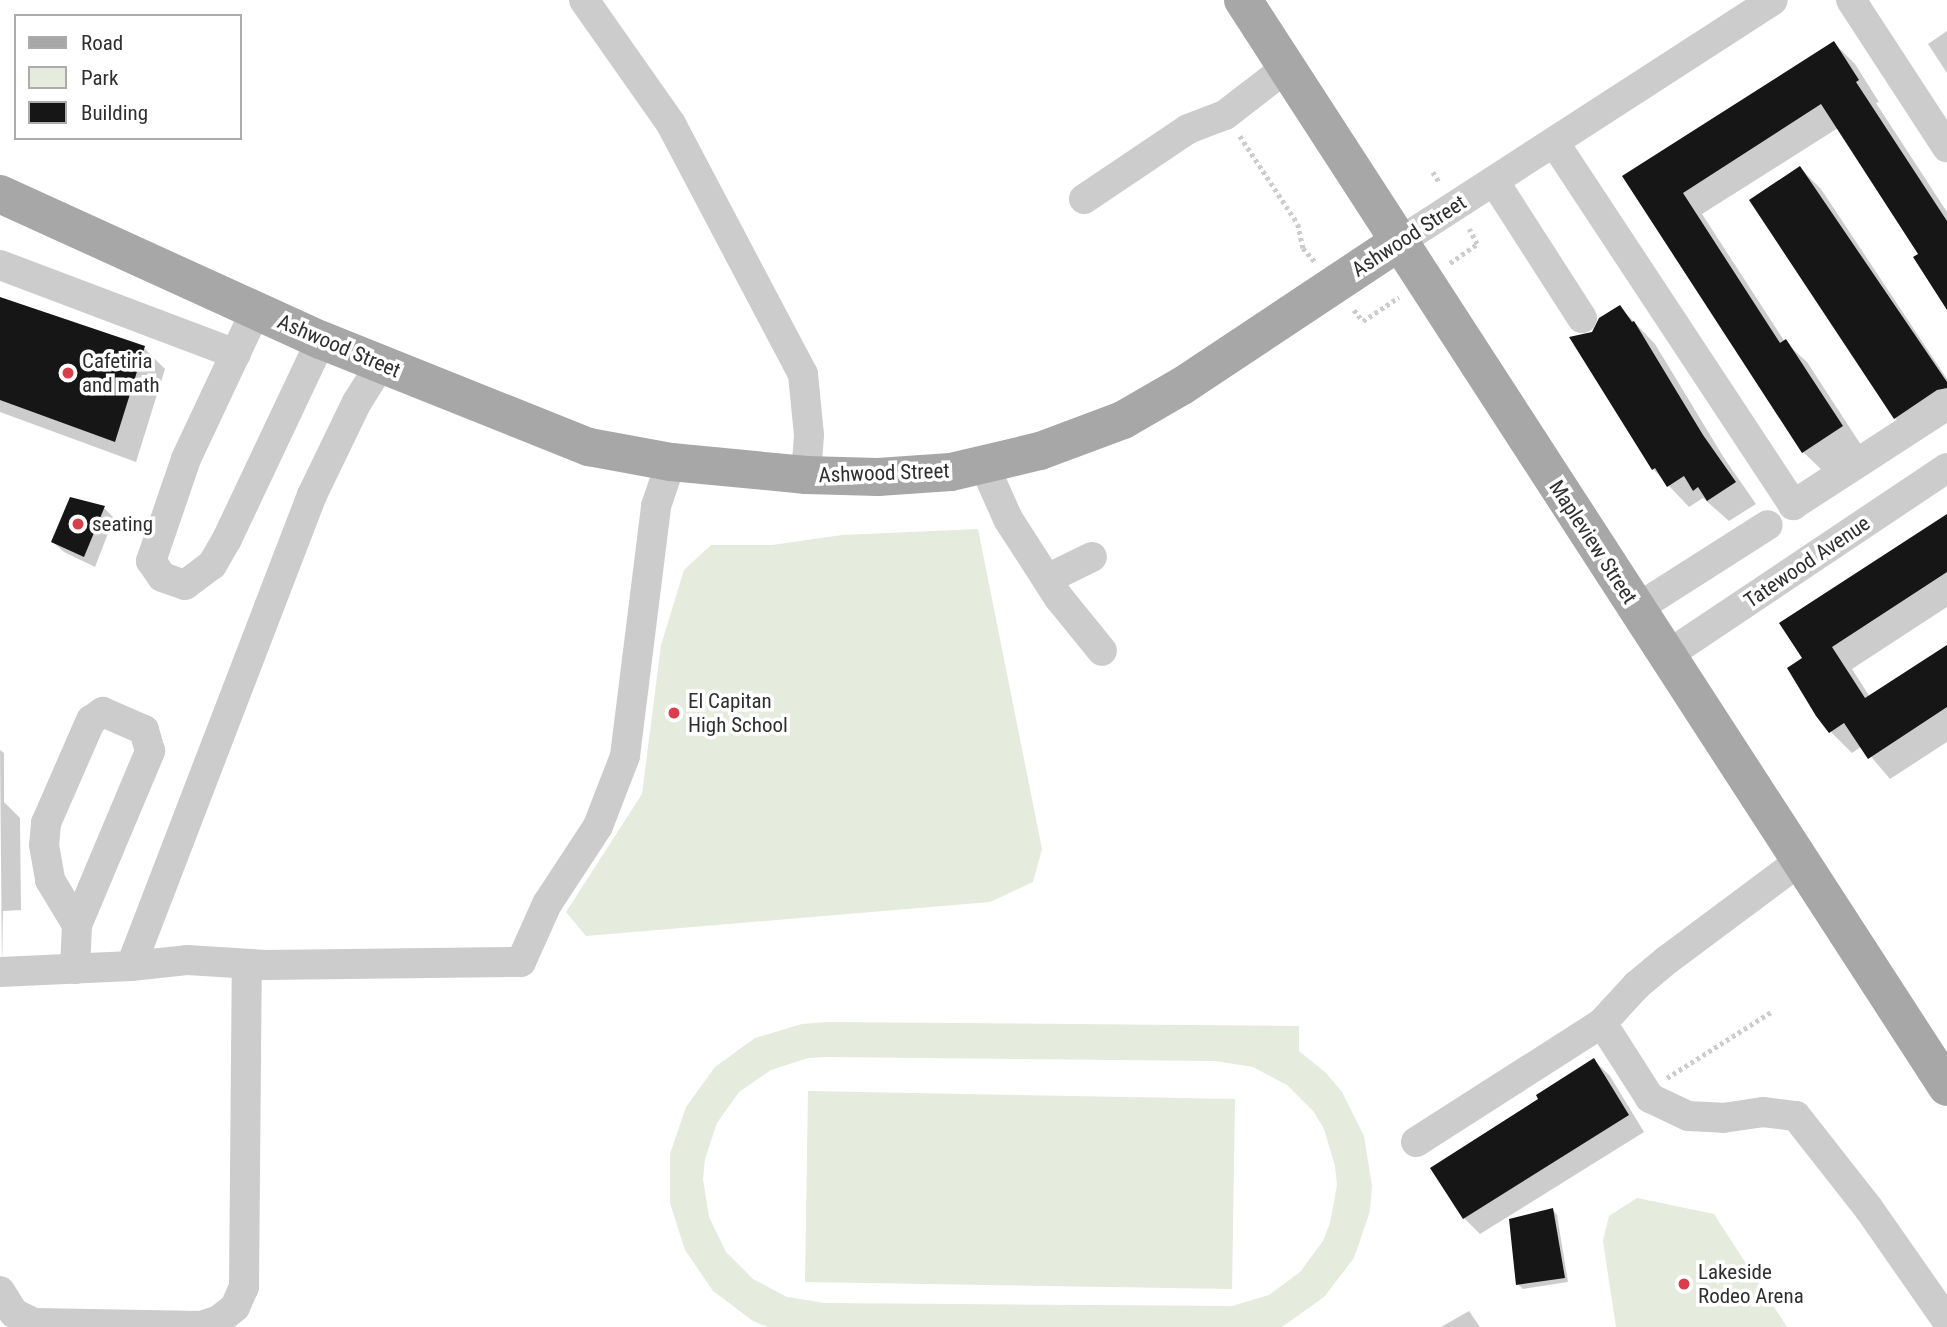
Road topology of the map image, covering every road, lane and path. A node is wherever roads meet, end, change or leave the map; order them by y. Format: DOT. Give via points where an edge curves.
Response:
graph roads {
  1 [pos="584,0"];
  2 [pos="1243,0"];
  3 [pos="1773,0"];
  4 [pos="1852,0"];
  5 [pos="1286,68"];
  6 [pos="1239,135"];
  7 [pos="1554,142"];
  8 [pos="1947,147"];
  9 [pos="1494,181"];
  10 [pos="0,194"];
  11 [pos="1084,199"];
  12 [pos="1399,242"];
  13 [pos="1303,248"];
  14 [pos="0,265"];
  15 [pos="256,310"];
  16 [pos="1583,318"];
  17 [pos="321,340"];
  18 [pos="236,354"];
  19 [pos="381,364"];
  20 [pos="1947,405"];
  21 [pos="671,463"];
  22 [pos="984,465"];
  23 [pos="1947,468"];
  24 [pos="806,475"];
  25 [pos="1768,524"];
  26 [pos="1093,556"];
  27 [pos="1047,579"];
  28 [pos="1636,609"];
  29 [pos="1102,651"];
  30 [pos="1666,656"];
  31 [pos="1800,861"];
  32 [pos="77,925"];
  33 [pos="247,965"];
  34 [pos="131,967"];
  35 [pos="75,969"];
  36 [pos="0,972"];
  37 [pos="1771,1012"];
  38 [pos="1602,1023"];
  39 [pos="1666,1078"];
  40 [pos="1946,1091"];
  41 [pos="1416,1142"];
  42 [pos="0,1291"];
  43 [pos="1947,1321"];
  1 -- 24 [label="street" via="671,124 803,374 809,435"];
  2 -- 5 [label="main road, Mapleview Street"];
  3 -- 7 [label="street, Ashwood Street"];
  4 -- 8 [label="street"];
  5 -- 11 [label="street" via="1225,115 1188,129"];
  5 -- 12 [label="main road, Mapleview Street"];
  6 -- 13 [label="path" via="1298,224"];
  7 -- 9 [label="street, Ashwood Street"];
  7 -- 20 [label="street" via="1793,505"];
  9 -- 12 [label="street, Ashwood Street"];
  9 -- 16 [label="street"];
  10 -- 15 [label="main road, Ashwood Street"];
  12 -- 22 [label="main road, Ashwood Street" via="1123,420 1040,451"];
  12 -- 28 [label="main road, Mapleview Street"];
  14 -- 18 [label="street"];
  15 -- 17 [label="main road, Ashwood Street"];
  15 -- 18 [label="street"];
  17 -- 18 [label="street" via="227,539 212,565 185,585 162,578 151,561 186,459"];
  17 -- 19 [label="main road, Ashwood Street"];
  19 -- 21 [label="main road, Ashwood Street" via="589,447"];
  19 -- 34 [label="street" via="357,402 312,495"];
  21 -- 24 [label="main road, Ashwood Street"];
  21 -- 33 [label="street" via="654,519 625,756 598,826 547,904 521,962"];
  22 -- 24 [label="main road, Ashwood Street" via="878,477"];
  22 -- 27 [label="street" via="1008,519"];
  23 -- 30 [label="street, Tatewood Avenue"];
  25 -- 28 [label="street"];
  26 -- 27 [label="street"];
  27 -- 29 [label="street"];
  28 -- 30 [label="main road, Mapleview Street"];
  30 -- 31 [label="main road, Mapleview Street"];
  31 -- 38 [label="street" via="1667,960"];
  31 -- 40 [label="main road, Mapleview Street"];
  32 -- 32 [label="street" via="150,751 144,730 103,712 91,720 46,823 47,871"];
  32 -- 35 [label="street"];
  33 -- 34 [label="street" via="187,960"];
  33 -- 42 [label="street" via="244,1287 235,1307 219,1320 201,1326 34,1323 14,1313"];
  34 -- 35 [label="street"];
  35 -- 36 [label="street"];
  37 -- 39 [label="path"];
  38 -- 41 [label="street"];
  38 -- 43 [label="street" via="1650,1098 1688,1116 1723,1118 1763,1112 1796,1116 1869,1209"];
}
